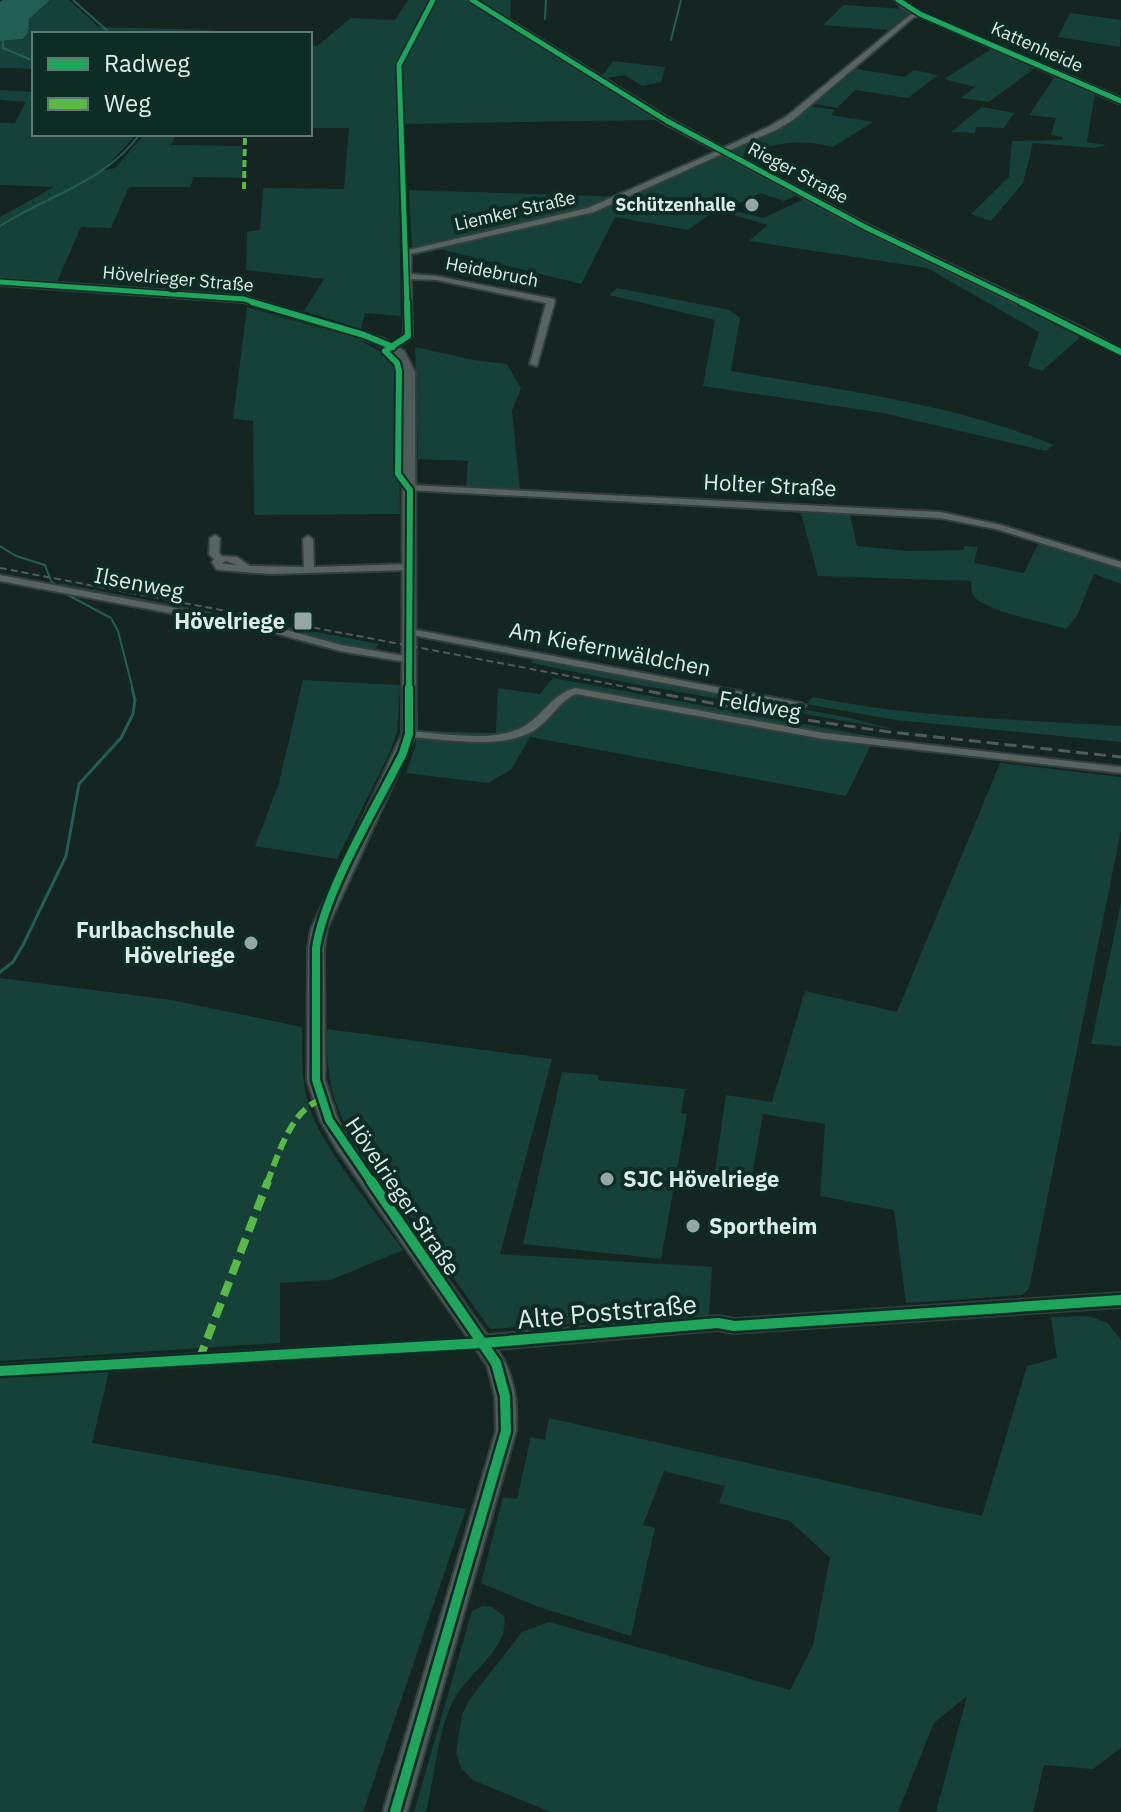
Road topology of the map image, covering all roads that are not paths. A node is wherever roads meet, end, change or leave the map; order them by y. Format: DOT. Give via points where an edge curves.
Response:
graph roads {
  1 [pos="472,0"];
  2 [pos="898,0"];
  3 [pos="920,14"];
  4 [pos="1121,101"];
  5 [pos="720,149"];
  6 [pos="407,276"];
  7 [pos="0,282"];
  8 [pos="393,347"];
  9 [pos="1121,352"];
  10 [pos="534,364"];
  11 [pos="410,486"];
  12 [pos="215,538"];
  13 [pos="308,539"];
  14 [pos="1121,565"];
  15 [pos="410,567"];
  16 [pos="309,570"];
  17 [pos="0,578"];
  18 [pos="411,632"];
  19 [pos="411,660"];
  20 [pos="801,706"];
  21 [pos="409,734"];
  22 [pos="1121,770"];
  23 [pos="1121,1300"];
  24 [pos="483,1343"];
  25 [pos="0,1371"];
  26 [pos="395,1812"];
  1 -- 5 [label="street, Rieger Straße" via="616,92"];
  2 -- 3 [label="street, Kattenheide"];
  3 -- 4 [label="street, Kattenheide"];
  3 -- 5 [label="street, Rieger Straße" via="790,118"];
  5 -- 6 [label="street, Liemker Straße" via="591,210 414,250 407,253"];
  5 -- 9 [label="street, Rieger Straße" via="865,227"];
  6 -- 8 [label="street" via="408,336"];
  6 -- 10 [label="street, Heidebruch" via="551,301"];
  7 -- 8 [label="main road, Hövelrieger Straße" via="244,299"];
  8 -- 11 [label="main road, Hövelrieger Straße" via="409,372 410,450 402,468"];
  11 -- 14 [label="street, Holter Straße" via="940,515 1006,529"];
  11 -- 15 [label="main road, Hövelrieger Straße"];
  12 -- 16 [label="street" via="220,567"];
  13 -- 16 [label="street"];
  15 -- 16 [label="street"];
  15 -- 18 [label="main road, Hövelrieger Straße"];
  17 -- 19 [label="street, Ilsenweg"];
  18 -- 19 [label="main road, Hövelrieger Straße"];
  18 -- 20 [label="street, Am Kiefernwäldchen"];
  19 -- 21 [label="main road, Hövelrieger Straße"];
  21 -- 22 [label="street, Feldweg" via="509,737 536,724 562,696 575,691 824,736"];
  21 -- 24 [label="main road, Hövelrieger Straße" via="319,929 316,1080 345,1148"];
  23 -- 24 [label="main road, Alte Poststraße" via="718,1323"];
  24 -- 25 [label="street, Alte Poststraße"];
  24 -- 26 [label="main road, Hövelrieger Straße" via="505,1386 506,1431"];
}
